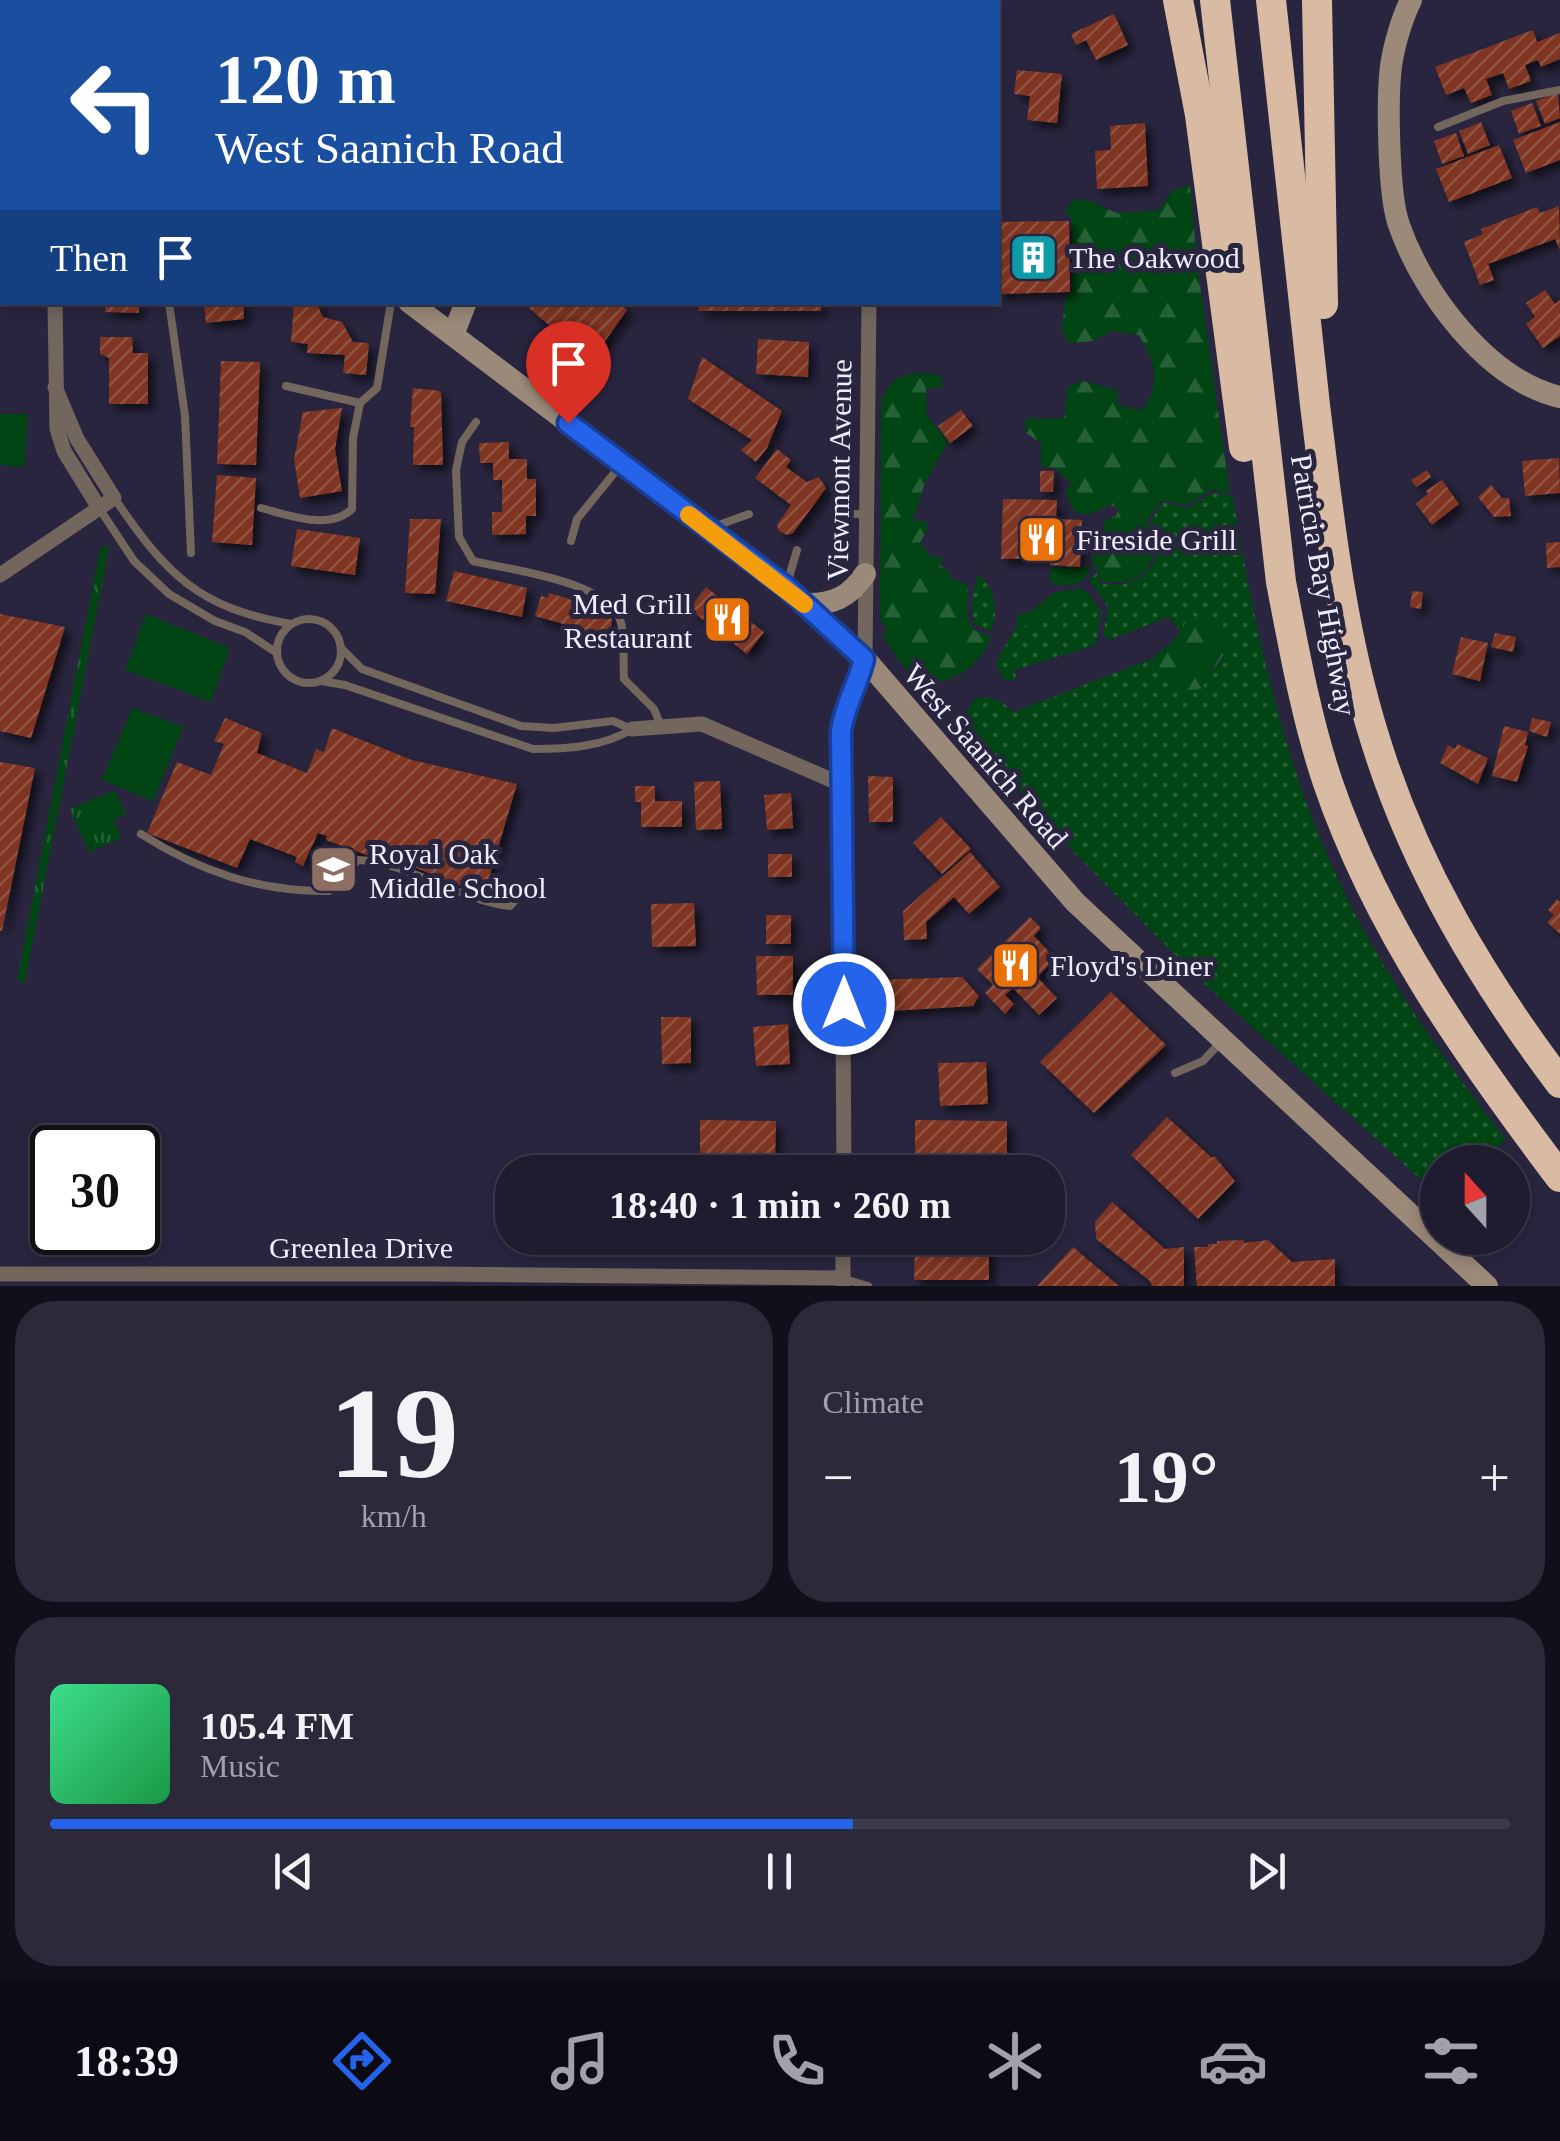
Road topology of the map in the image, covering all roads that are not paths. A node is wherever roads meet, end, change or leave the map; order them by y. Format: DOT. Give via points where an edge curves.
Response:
graph roads {
  1 [pos="1178,0"];
  2 [pos="1215,0"];
  3 [pos="1271,0"];
  4 [pos="1317,0"];
  5 [pos="1411,0"];
  6 [pos="1560,90"];
  7 [pos="1438,128"];
  8 [pos="55,305"];
  9 [pos="168,305"];
  10 [pos="390,305"];
  11 [pos="412,305"];
  12 [pos="465,305"];
  13 [pos="869,305"];
  14 [pos="453,335"];
  15 [pos="286,386"];
  16 [pos="55,387"];
  17 [pos="1560,397"];
  18 [pos="360,403"];
  19 [pos="476,422"];
  20 [pos="621,464"];
  21 [pos="114,498"];
  22 [pos="99,508"];
  23 [pos="261,508"];
  24 [pos="749,514"];
  25 [pos="839,514"];
  26 [pos="866,514"];
  27 [pos="707,529"];
  28 [pos="572,541"];
  29 [pos="797,550"];
  30 [pos="191,553"];
  31 [pos="865,574"];
  32 [pos="0,575"];
  33 [pos="1338,582"];
  34 [pos="786,587"];
  35 [pos="804,604"];
  36 [pos="291,624"];
  37 [pos="342,648"];
  38 [pos="277,653"];
  39 [pos="864,659"];
  40 [pos="321,681"];
  41 [pos="661,726"];
  42 [pos="632,729"];
  43 [pos="844,785"];
  44 [pos="141,834"];
  45 [pos="525,889"];
  46 [pos="1375,895"];
  47 [pos="1222,1041"];
  48 [pos="1176,1073"];
  49 [pos="1560,1083"];
  50 [pos="844,1155"];
  51 [pos="1560,1177"];
  52 [pos="843,1255"];
  53 [pos="0,1274"];
  54 [pos="192,1280"];
  55 [pos="433,1280"];
  56 [pos="842,1282"];
  57 [pos="1478,1283"];
  58 [pos="868,1286"];
  1 -- 46 [label="highway" via="1277,647 1318,795 1343,857"];
  2 -- 46 [label="highway, Patricia Bay Highway" via="1284,599 1328,782"];
  3 -- 33 [label="highway, Patricia Bay Highway"];
  4 -- 33 [label="highway" via="1322,289 1336,453"];
  5 -- 17 [label="main road" via="1391,65 1397,222 1428,289 1470,340 1502,368"];
  6 -- 7 [label="lane" via="1503,100"];
  8 -- 16 [label="street"];
  9 -- 30 [label="lane" via="186,416"];
  10 -- 18 [label="lane" via="377,388"];
  11 -- 14 [label="main road, West Saanich Road"];
  12 -- 14 [label="main road"];
  13 -- 26 [label="street, Viewmont Avenue"];
  14 -- 20 [label="main road, West Saanich Road"];
  15 -- 18 [label="lane"];
  16 -- 21 [label="street" via="77,440"];
  16 -- 22 [label="street" via="64,451"];
  18 -- 23 [label="lane" via="352,509 343,517 307,520"];
  19 -- 41 [label="lane" via="462,442 456,470 459,537 473,561 585,588 608,602 620,620 624,679 654,709"];
  20 -- 27 [label="main road, West Saanich Road"];
  20 -- 28 [label="lane" via="577,519"];
  21 -- 22 [label="street"];
  21 -- 36 [label="lane" via="149,550 184,582 259,619"];
  22 -- 32 [label="street"];
  22 -- 38 [label="lane" via="134,560 170,594"];
  24 -- 27 [label="lane"];
  25 -- 26 [label="lane"];
  26 -- 31 [label="street, Viewmont Avenue"];
  27 -- 34 [label="main road, West Saanich Road"];
  29 -- 34 [label="lane"];
  31 -- 35 [label="main road" via="843,597"];
  31 -- 39 [label="street, Viewmont Avenue"];
  33 -- 49 [label="highway, Patricia Bay Highway" via="1375,741 1422,863 1468,948"];
  34 -- 35 [label="main road, West Saanich Road"];
  35 -- 39 [label="main road, West Saanich Road"];
  36 -- 37 [label="lane" via="319,620 335,631"];
  36 -- 38 [label="lane"];
  37 -- 40 [label="lane" via="336,668"];
  37 -- 42 [label="lane" via="362,670 521,726 612,721"];
  38 -- 40 [label="lane" via="292,678"];
  39 -- 43 [label="street, Viewmont Avenue" via="844,710"];
  39 -- 47 [label="main road, West Saanich Road" via="1048,874"];
  40 -- 42 [label="lane" via="533,748 616,739"];
  41 -- 42 [label="street"];
  41 -- 43 [label="street" via="702,724"];
  43 -- 50 [label="street, Viewmont Avenue"];
  44 -- 45 [label="lane" via="180,860 254,884 328,891 360,860 486,903 510,906"];
  46 -- 51 [label="highway, Patricia Bay Highway" via="1444,1016"];
  47 -- 48 [label="lane"];
  47 -- 57 [label="main road, West Saanich Road"];
  52 -- 56 [label="street"];
  53 -- 54 [label="street, Greenlea Drive"];
  54 -- 55 [label="street, Greenlea Drive"];
  55 -- 56 [label="street, Greenlea Drive"];
  56 -- 58 [label="lane"];
}
